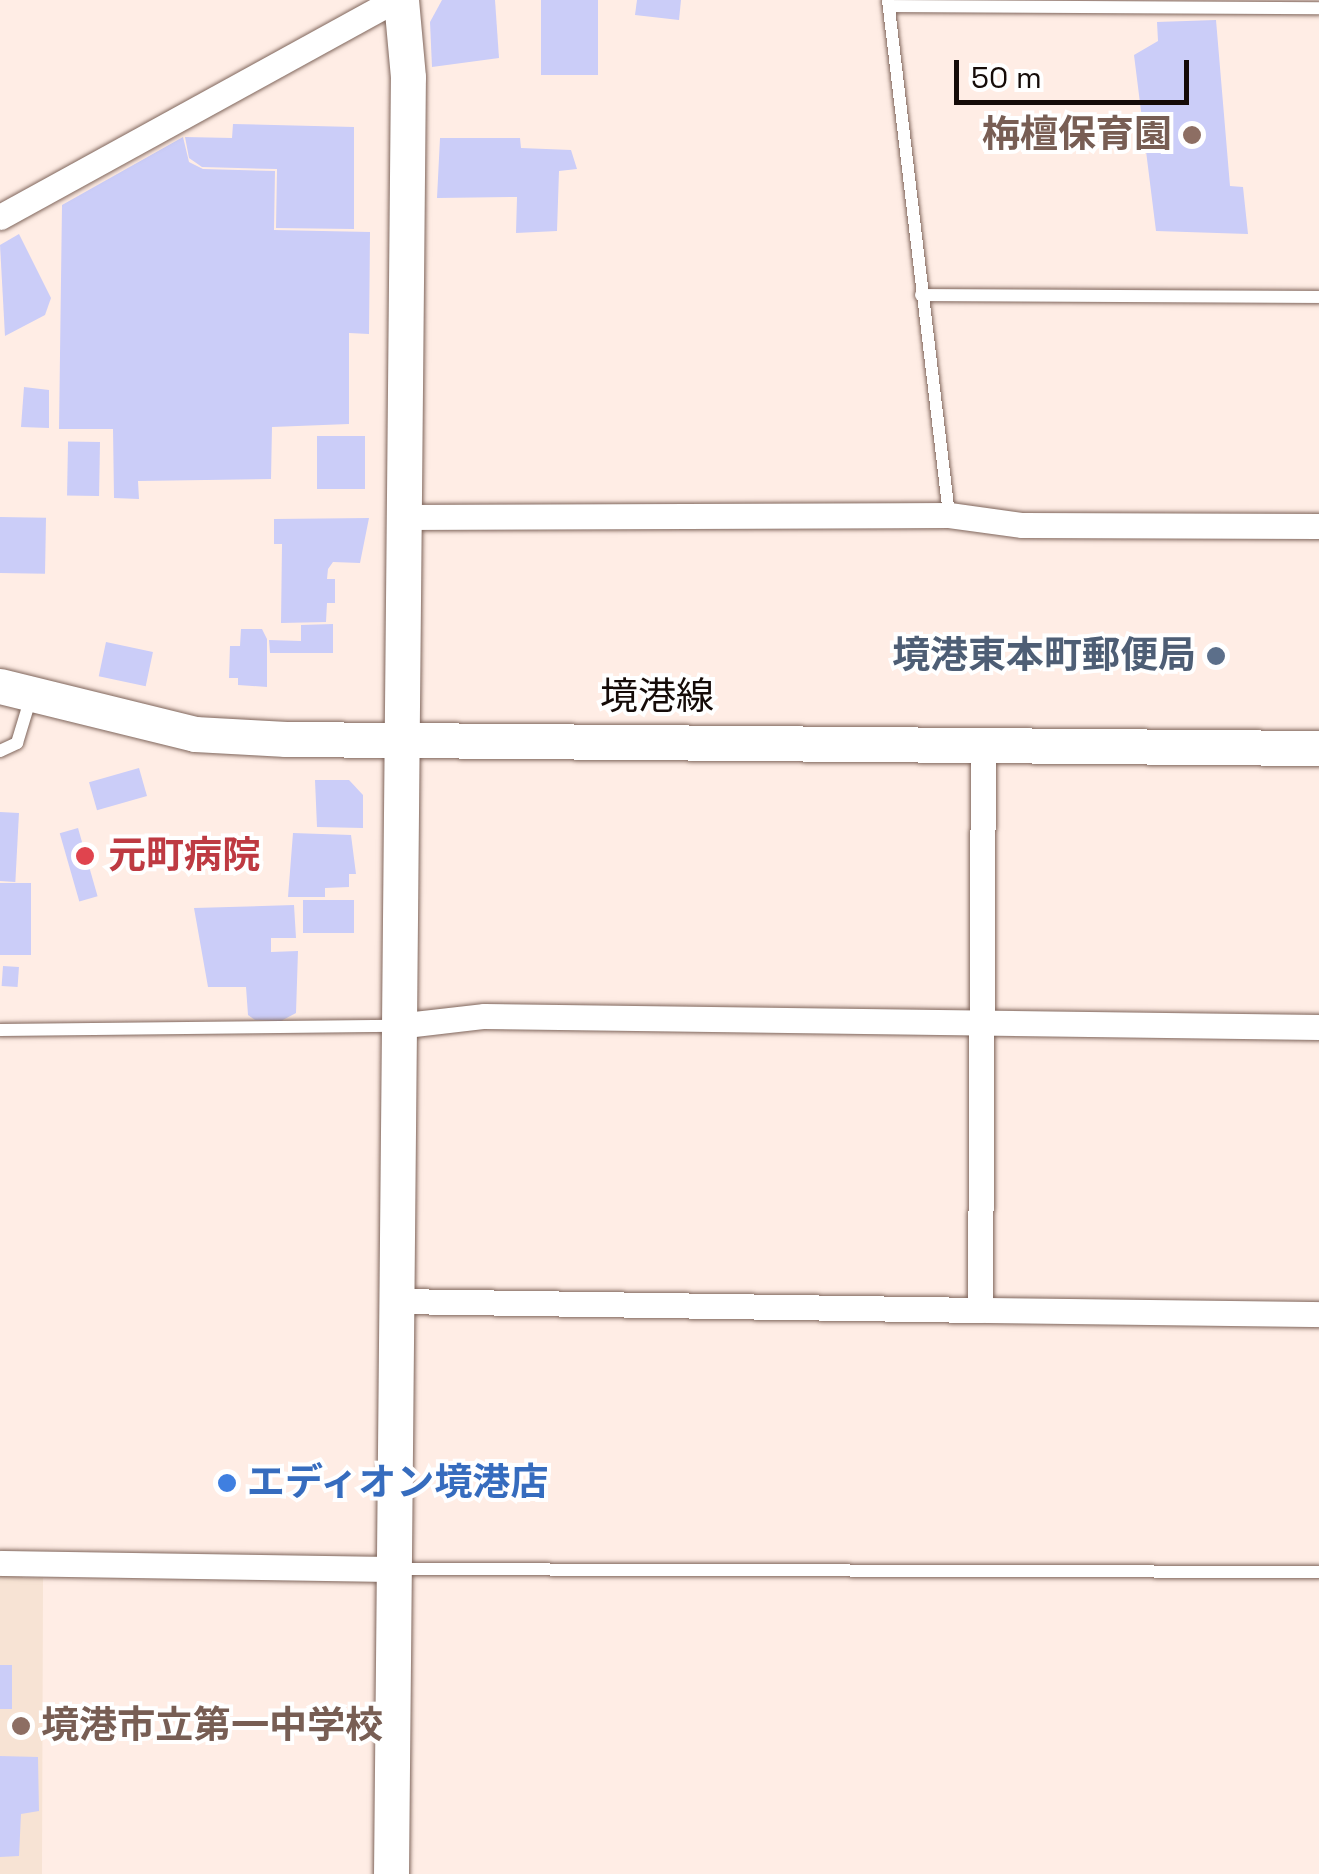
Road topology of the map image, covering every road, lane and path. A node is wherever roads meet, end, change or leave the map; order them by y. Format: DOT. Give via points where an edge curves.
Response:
graph roads {
  1 [pos="398,0"];
  2 [pos="888,3"];
  3 [pos="1319,8"];
  4 [pos="0,217"];
  5 [pos="921,295"];
  6 [pos="1319,297"];
  7 [pos="948,514"];
  8 [pos="401,517"];
  9 [pos="1319,526"];
  10 [pos="16,690"];
  11 [pos="398,738"];
  12 [pos="983,742"];
  13 [pos="1319,748"];
  14 [pos="0,751"];
  15 [pos="396,1026"];
  16 [pos="983,1026"];
  17 [pos="1319,1028"];
  18 [pos="0,1030"];
  19 [pos="395,1301"];
  20 [pos="980,1310"];
  21 [pos="1319,1314"];
  22 [pos="0,1563"];
  23 [pos="392,1569"];
  24 [pos="1319,1572"];
  25 [pos="391,1874"];
  1 -- 4 [label="street"];
  1 -- 8 [label="street" via="408,77"];
  2 -- 3 [label="lane"];
  2 -- 5 [label="lane"];
  5 -- 6 [label="lane"];
  5 -- 7 [label="lane"];
  7 -- 8 [label="street"];
  7 -- 9 [label="street" via="1022,525"];
  8 -- 11 [label="street"];
  10 -- 11 [label="street, 境港線" via="195,734"];
  10 -- 14 [label="lane" via="17,743"];
  11 -- 12 [label="street, 境港線"];
  11 -- 15 [label="street"];
  12 -- 13 [label="street, 境港線"];
  12 -- 16 [label="street"];
  15 -- 16 [label="street" via="484,1016"];
  15 -- 18 [label="lane"];
  15 -- 19 [label="street"];
  16 -- 17 [label="street"];
  16 -- 20 [label="street"];
  19 -- 20 [label="street"];
  19 -- 23 [label="street"];
  20 -- 21 [label="street"];
  22 -- 23 [label="street"];
  23 -- 24 [label="lane"];
  23 -- 25 [label="street"];
}
